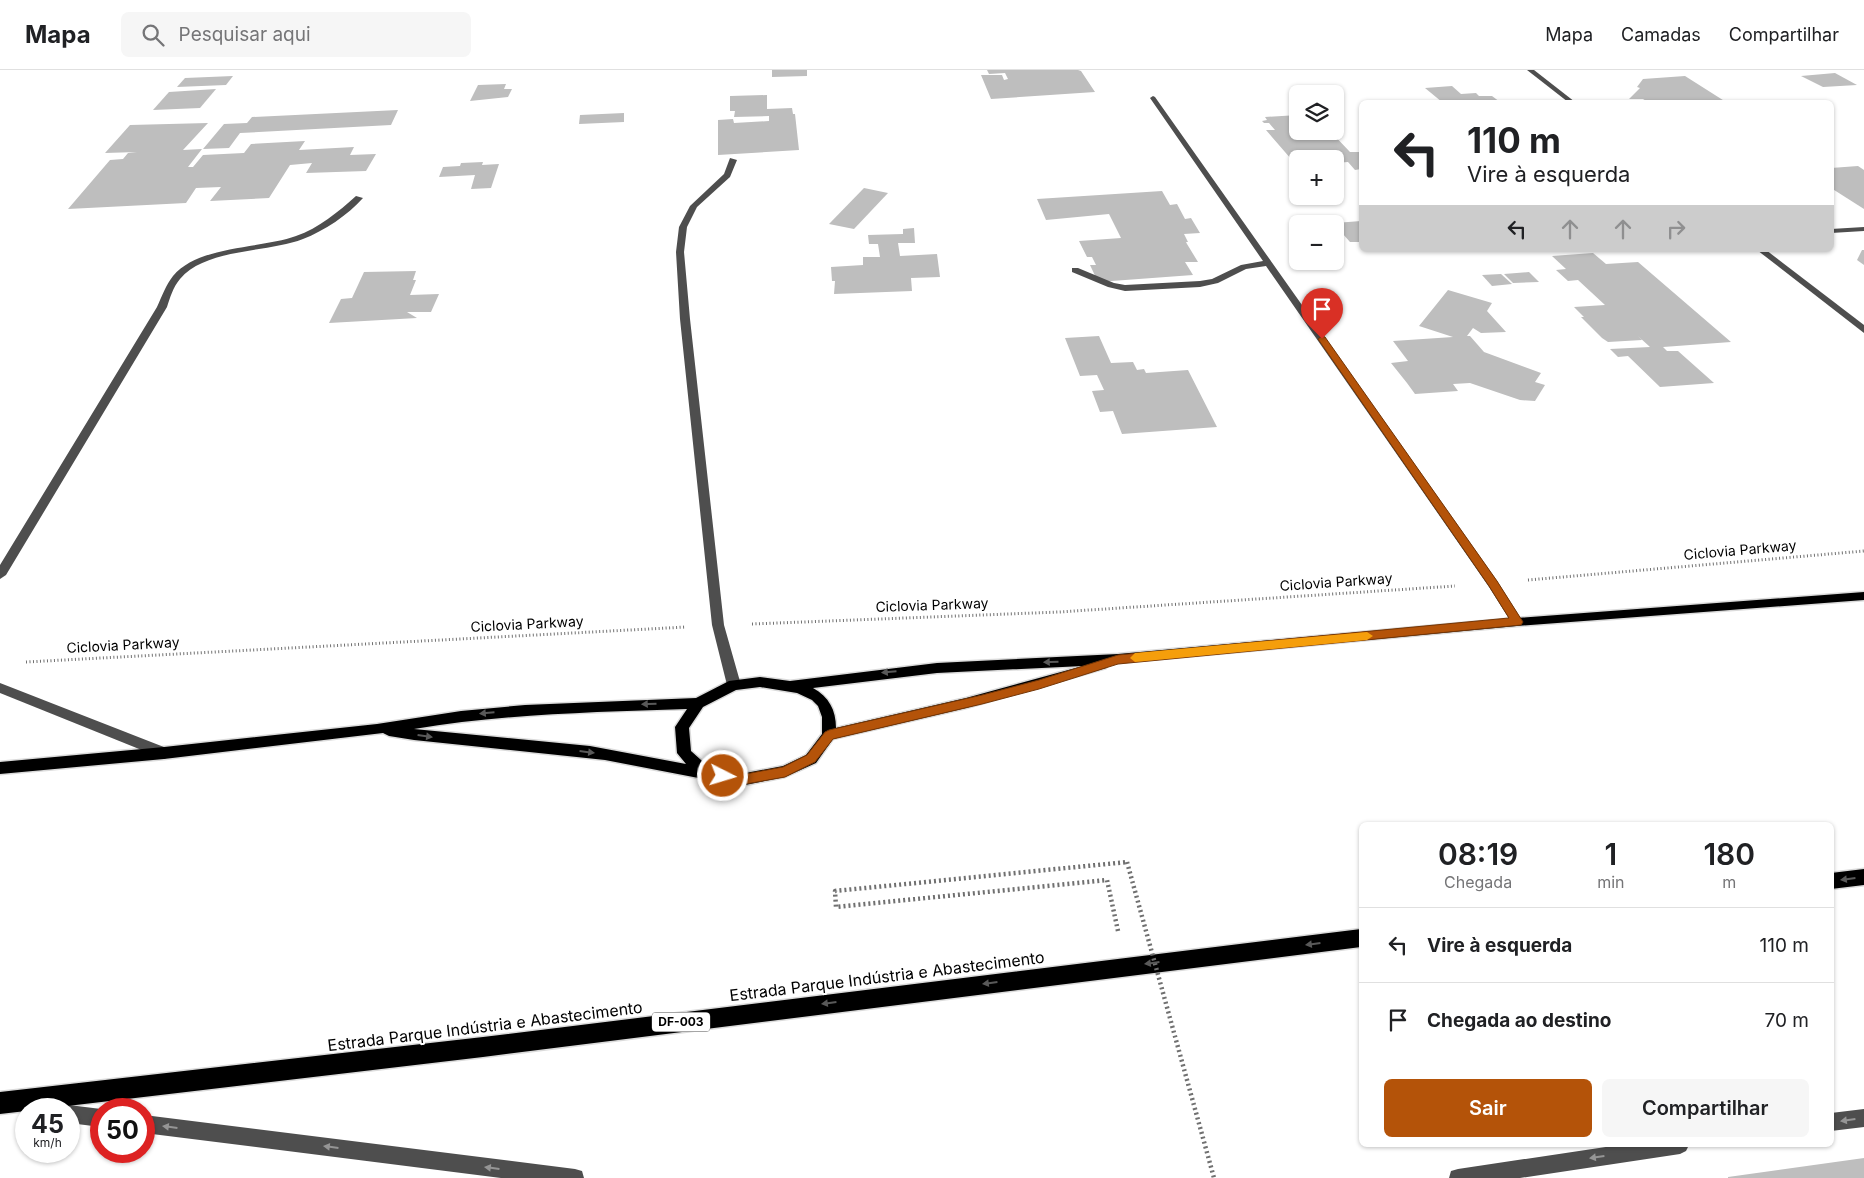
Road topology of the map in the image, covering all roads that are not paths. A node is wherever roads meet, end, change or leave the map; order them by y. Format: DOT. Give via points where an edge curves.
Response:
graph roads {
  1 [pos="1530,70"];
  2 [pos="1154,98"];
  3 [pos="1569,100"];
  4 [pos="733,160"];
  5 [pos="359,198"];
  6 [pos="1864,229"];
  7 [pos="1834,231"];
  8 [pos="1764,252"];
  9 [pos="1269,263"];
  10 [pos="1075,270"];
  11 [pos="1864,330"];
  12 [pos="0,575"];
  13 [pos="1864,596"];
  14 [pos="1517,622"];
  15 [pos="1118,659"];
  16 [pos="734,685"];
  17 [pos="790,686"];
  18 [pos="0,688"];
  19 [pos="698,703"];
  20 [pos="377,729"];
  21 [pos="829,735"];
  22 [pos="164,753"];
  23 [pos="0,768"];
  24 [pos="706,773"];
  25 [pos="1864,877"];
  26 [pos="1834,881"];
  27 [pos="1359,938"];
  28 [pos="0,1104"];
  29 [pos="15,1107"];
  30 [pos="1864,1118"];
  31 [pos="1834,1122"];
  32 [pos="155,1125"];
  33 [pos="1667,1147"];
  34 [pos="575,1178"];
  35 [pos="1458,1178"];
  1 -- 3 [label="street"];
  2 -- 9 [label="street"];
  4 -- 16 [label="street" via="727,175 694,206 683,227 680,252 718,625"];
  5 -- 12 [label="street" via="315,232 214,258 191,266 177,278"];
  6 -- 7 [label="street"];
  8 -- 11 [label="street"];
  9 -- 10 [label="street" via="1244,267 1215,281 1200,284 1125,288"];
  9 -- 14 [label="street"];
  13 -- 14 [label="main road"];
  14 -- 15 [label="main road"];
  15 -- 17 [label="main road, one-way" via="937,668"];
  15 -- 21 [label="main road" via="991,697"];
  16 -- 17 [label="main road" via="760,682"];
  16 -- 19 [label="main road"];
  17 -- 21 [label="main road" via="815,694 828,711"];
  18 -- 22 [label="street"];
  19 -- 20 [label="main road, one-way" via="525,710"];
  19 -- 24 [label="main road" via="682,727 684,753"];
  20 -- 22 [label="main road"];
  20 -- 24 [label="main road, one-way" via="591,752"];
  21 -- 24 [label="main road" via="811,759 785,771 740,780"];
  22 -- 23 [label="main road"];
  25 -- 26 [label="highway, one-way"];
  27 -- 28 [label="highway, Estrada Parque Indústria e Abastecimento / DF-003, one-way"];
  28 -- 29 [label="street"];
  30 -- 31 [label="street, one-way"];
  34 -- 32 [label="street, one-way"];
  33 -- 35 [label="street, one-way"];
}
